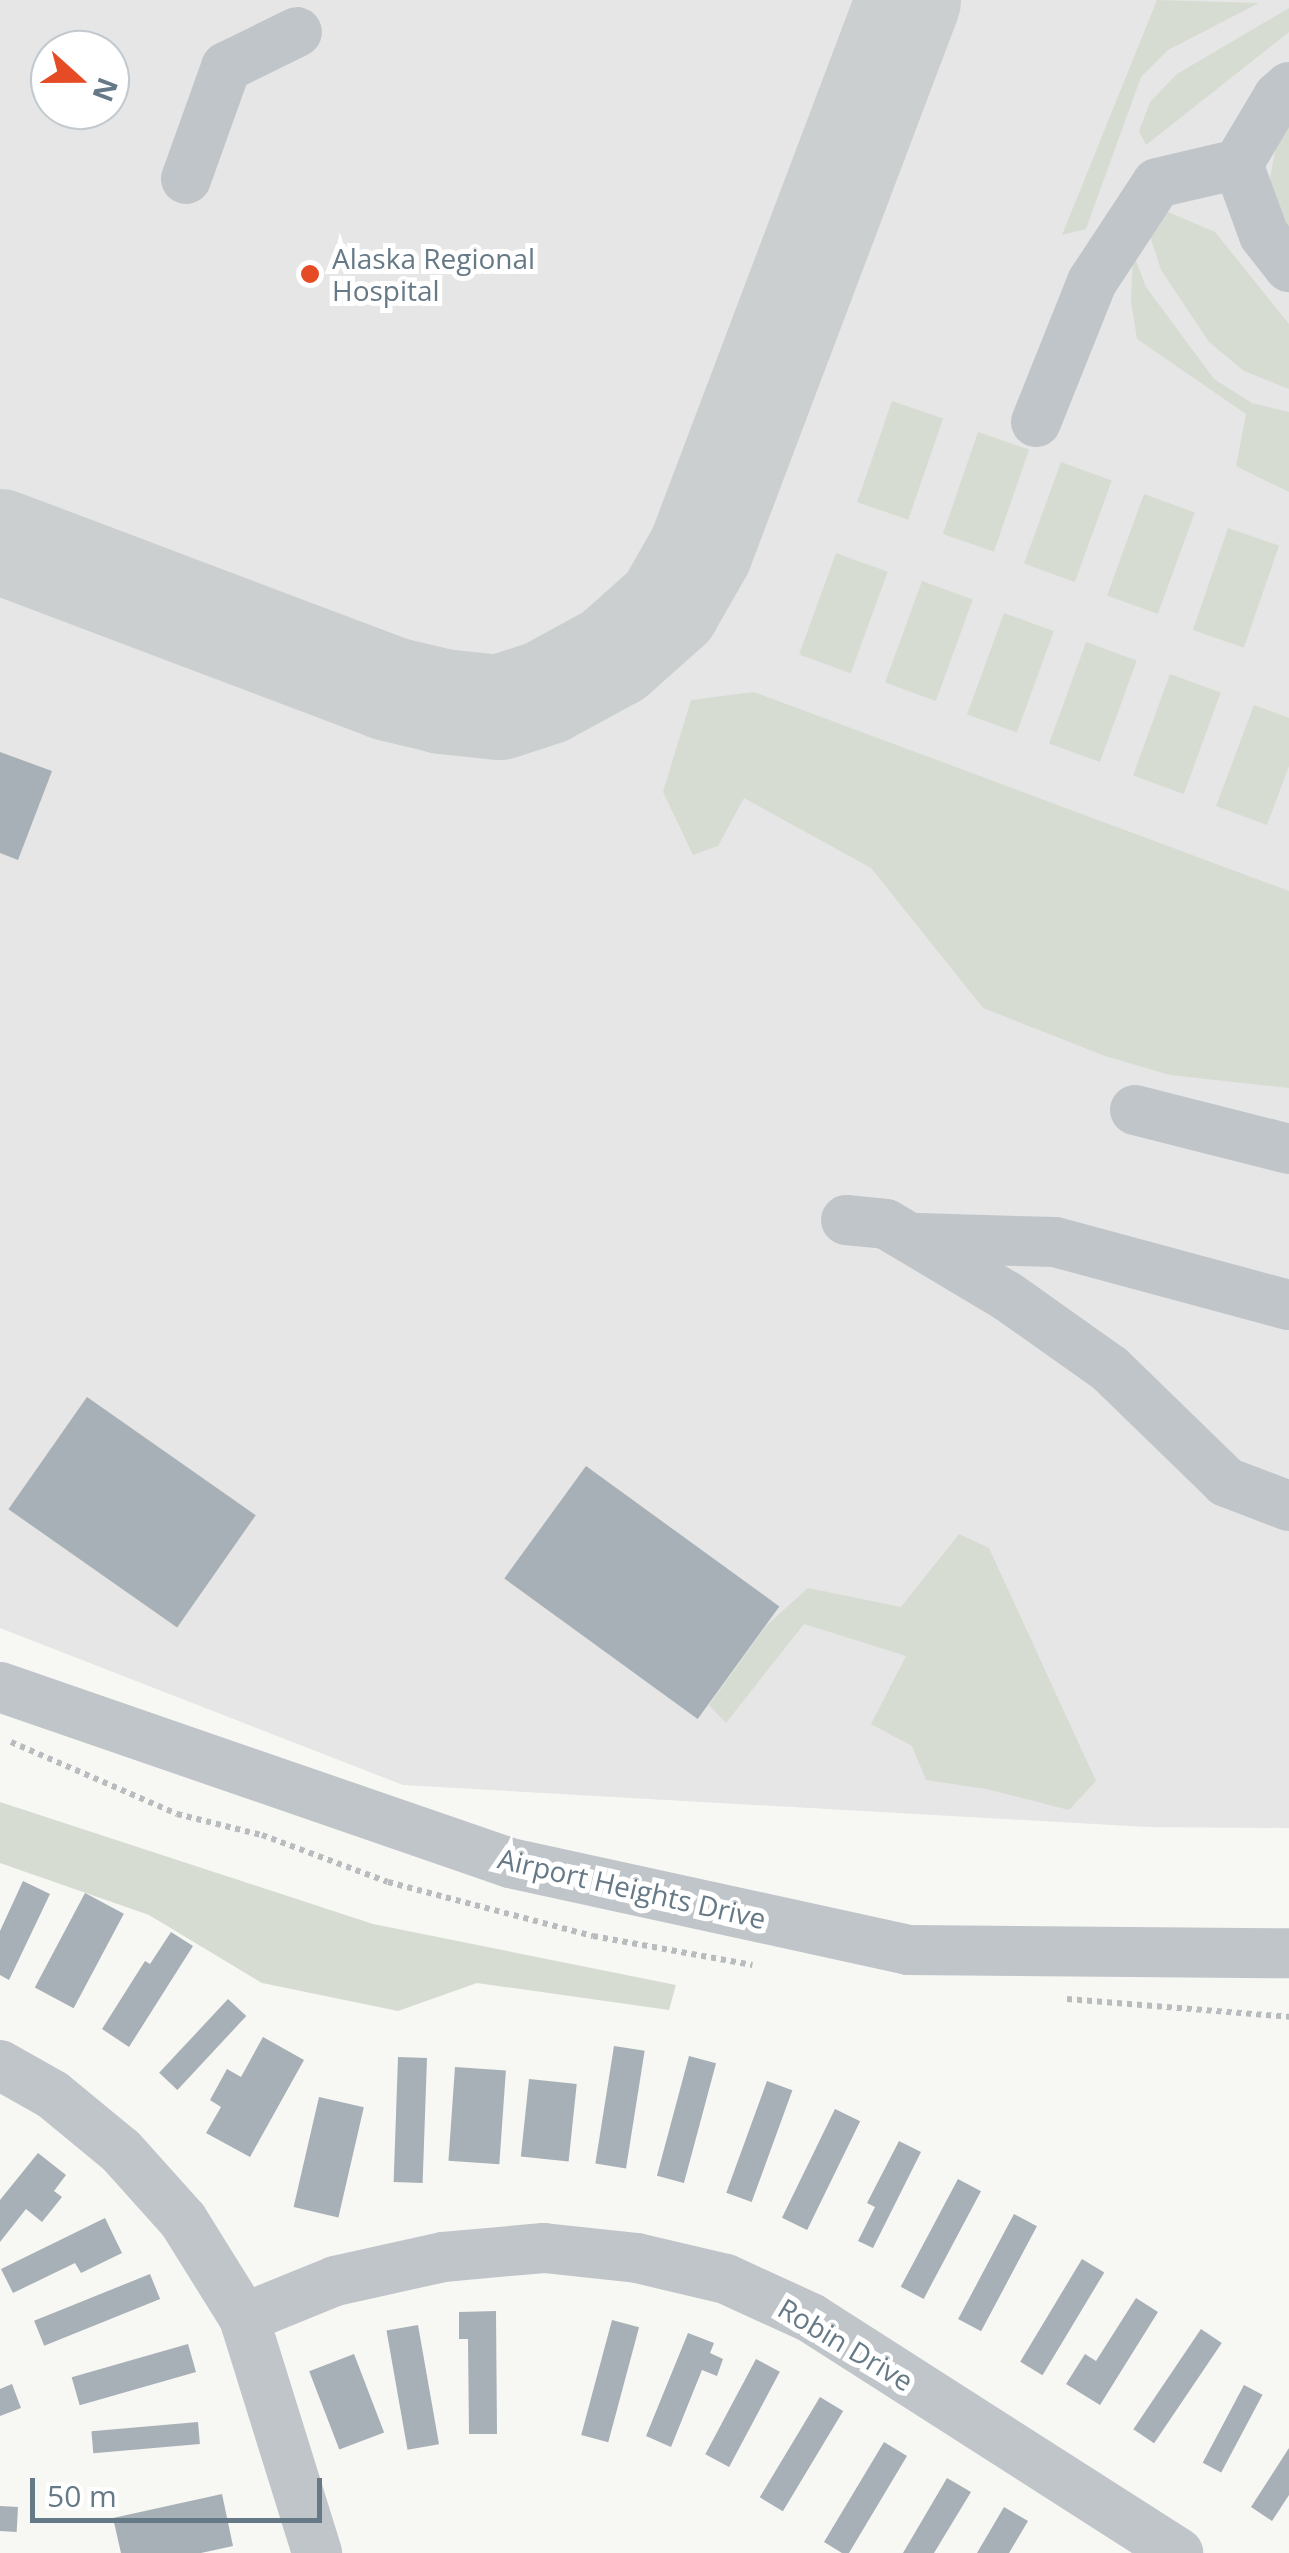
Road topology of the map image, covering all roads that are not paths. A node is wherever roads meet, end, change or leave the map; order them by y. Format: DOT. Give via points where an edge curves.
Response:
graph roads {
  1 [pos="297,32"];
  2 [pos="1289,87"];
  3 [pos="1238,164"];
  4 [pos="186,179"];
  5 [pos="1289,267"];
  6 [pos="1036,422"];
  7 [pos="1135,1110"];
  8 [pos="1289,1149"];
  9 [pos="846,1220"];
  10 [pos="913,1238"];
  11 [pos="1289,1306"];
  12 [pos="1289,1506"];
  13 [pos="0,1687"];
  14 [pos="1289,1953"];
  15 [pos="0,2065"];
  16 [pos="244,2318"];
  17 [pos="317,2553"];
  18 [pos="1178,2553"];
  1 -- 4 [label="street" via="226,68"];
  2 -- 3 [label="street"];
  3 -- 5 [label="street" via="1264,235"];
  3 -- 6 [label="street" via="1157,183 1092,282"];
  7 -- 8 [label="street"];
  9 -- 10 [label="street" via="886,1224"];
  10 -- 11 [label="street" via="1054,1242"];
  10 -- 12 [label="street" via="1110,1369 1226,1482"];
  13 -- 14 [label="street, Airport Heights Drive" via="510,1863 908,1950"];
  15 -- 16 [label="street" via="54,2095 121,2151 182,2220"];
  16 -- 17 [label="street"];
  16 -- 18 [label="street, Robin Drive" via="335,2281 443,2258 544,2248 638,2258 726,2279 811,2318"];
}
